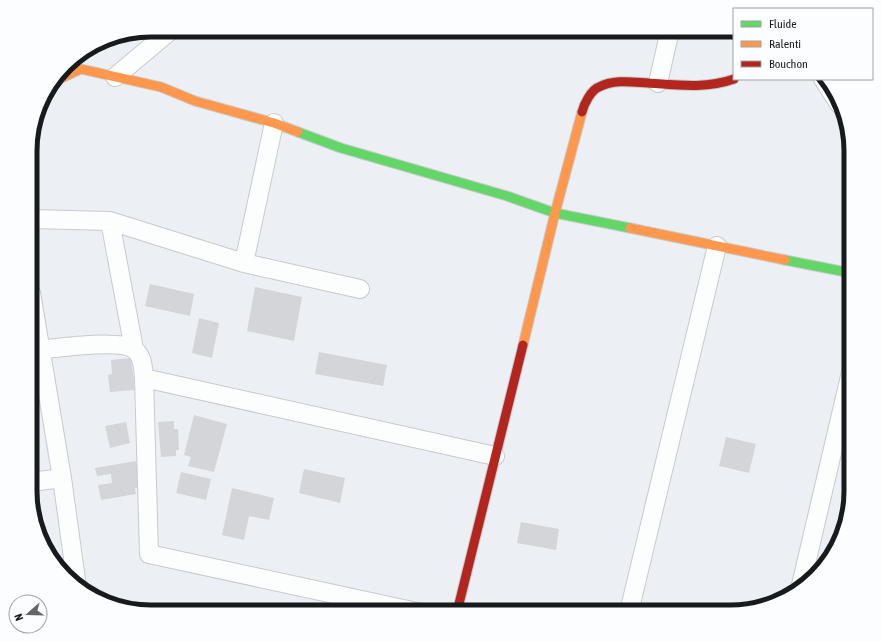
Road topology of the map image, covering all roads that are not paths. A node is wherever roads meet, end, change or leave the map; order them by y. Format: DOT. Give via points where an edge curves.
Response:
graph roads {
  1 [pos="163,37"];
  2 [pos="668,37"];
  3 [pos="68,74"];
  4 [pos="115,77"];
  5 [pos="733,79"];
  6 [pos="658,83"];
  7 [pos="274,123"];
  8 [pos="555,214"];
  9 [pos="37,219"];
  10 [pos="110,221"];
  11 [pos="717,246"];
  12 [pos="244,263"];
  13 [pos="844,272"];
  14 [pos="360,290"];
  15 [pos="134,349"];
  16 [pos="37,351"];
  17 [pos="37,356"];
  18 [pos="144,378"];
  19 [pos="844,402"];
  20 [pos="495,456"];
  21 [pos="62,478"];
  22 [pos="37,481"];
  23 [pos="76,577"];
  24 [pos="803,579"];
  25 [pos="385,605"];
  26 [pos="459,605"];
  27 [pos="631,605"];
  1 -- 4 [label="street"];
  2 -- 6 [label="street"];
  3 -- 4 [label="street" via="81,69"];
  4 -- 7 [label="street" via="161,87 195,101"];
  5 -- 6 [label="street" via="694,86"];
  6 -- 8 [label="street" via="620,81 605,85 598,87 584,103"];
  7 -- 8 [label="street" via="341,148 507,196"];
  7 -- 12 [label="street"];
  8 -- 11 [label="street"];
  8 -- 20 [label="street"];
  9 -- 10 [label="street"];
  10 -- 12 [label="street"];
  10 -- 15 [label="street"];
  11 -- 13 [label="street"];
  11 -- 27 [label="street"];
  12 -- 14 [label="street"];
  15 -- 16 [label="street" via="121,345 101,344"];
  15 -- 18 [label="street" via="140,356"];
  17 -- 21 [label="street"];
  18 -- 20 [label="street"];
  18 -- 25 [label="street" via="149,554"];
  19 -- 24 [label="street"];
  20 -- 26 [label="street"];
  21 -- 22 [label="street"];
  21 -- 23 [label="street"];
}
